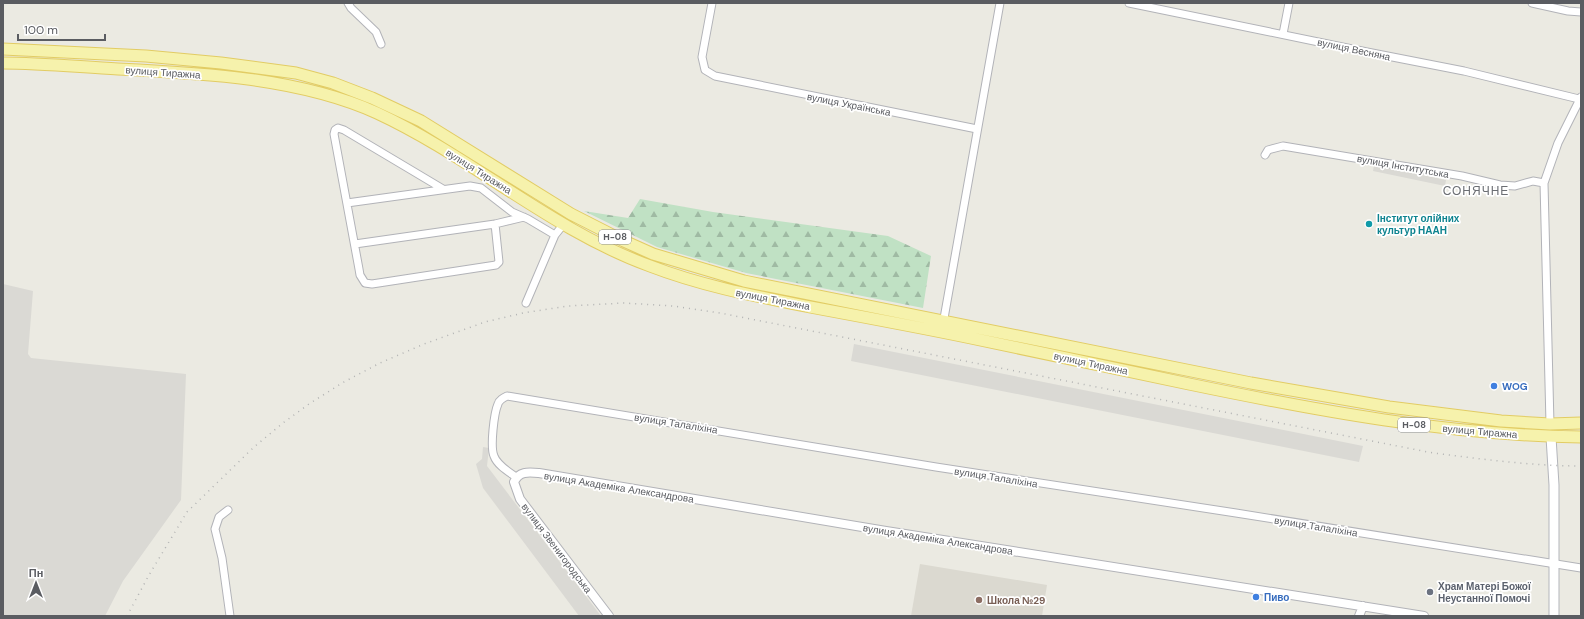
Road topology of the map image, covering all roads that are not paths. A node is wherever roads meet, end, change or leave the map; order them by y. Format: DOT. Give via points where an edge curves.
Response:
graph roads {
  1 [pos="348,3"];
  2 [pos="712,3"];
  3 [pos="1000,3"];
  4 [pos="1129,3"];
  5 [pos="1289,3"];
  6 [pos="1532,3"];
  7 [pos="1581,12"];
  8 [pos="1283,34"];
  9 [pos="381,44"];
  10 [pos="3,49"];
  11 [pos="46,51"];
  12 [pos="3,63"];
  13 [pos="47,65"];
  14 [pos="1580,98"];
  15 [pos="977,129"];
  16 [pos="1265,155"];
  17 [pos="1544,183"];
  18 [pos="443,189"];
  19 [pos="347,203"];
  20 [pos="571,214"];
  21 [pos="524,217"];
  22 [pos="495,224"];
  23 [pos="563,225"];
  24 [pos="555,235"];
  25 [pos="355,244"];
  26 [pos="526,303"];
  27 [pos="944,320"];
  28 [pos="942,332"];
  29 [pos="1581,423"];
  30 [pos="1550,424"];
  31 [pos="1551,437"];
  32 [pos="1581,437"];
  33 [pos="516,477"];
  34 [pos="228,510"];
  35 [pos="1554,565"];
  36 [pos="1581,568"];
  37 [pos="1363,606"];
  38 [pos="230,616"];
  39 [pos="609,616"];
  40 [pos="1359,616"];
  41 [pos="1424,616"];
  42 [pos="1554,616"];
  1 -- 9 [label="street" via="376,32"];
  2 -- 15 [label="street, вулиця Українська" via="702,56 705,70 722,79"];
  3 -- 15 [label="street"];
  4 -- 8 [label="street, вулиця Весняна"];
  5 -- 8 [label="street"];
  6 -- 7 [label="street"];
  8 -- 14 [label="street, вулиця Весняна"];
  10 -- 11 [label="main road, вулиця Тиражна / Н-08"];
  11 -- 13 [label="main road"];
  11 -- 20 [label="main road, вулиця Тиражна / Н-08" via="221,63 296,73 333,83 421,121"];
  12 -- 13 [label="main road, вулиця Тиражна / Н-08"];
  13 -- 23 [label="main road, вулиця Тиражна / Н-08" via="220,76 327,94 374,112 414,132"];
  14 -- 17 [label="street" via="1558,143"];
  15 -- 27 [label="street"];
  16 -- 17 [label="street, вулиця Інститутська" via="1268,150 1283,146 1462,176 1500,185"];
  17 -- 30 [label="street"];
  18 -- 19 [label="street"];
  18 -- 19 [label="street" via="338,128 334,130 334,134"];
  18 -- 21 [label="street" via="470,186 480,188 512,212"];
  19 -- 25 [label="street"];
  20 -- 23 [label="main road"];
  20 -- 27 [label="main road, вулиця Тиражна / Н-08" via="653,254 729,277"];
  21 -- 22 [label="street"];
  21 -- 24 [label="street"];
  22 -- 25 [label="street"];
  22 -- 25 [label="street" via="499,262 496,265 372,284 365,283 360,275"];
  23 -- 24 [label="street"];
  23 -- 28 [label="main road, вулиця Тиражна / Н-08" via="618,253 694,281 742,294"];
  24 -- 26 [label="street"];
  27 -- 28 [label="street"];
  27 -- 30 [label="main road, вулиця Тиражна / Н-08" via="1251,383 1389,408"];
  28 -- 31 [label="main road, вулиця Тиражна / Н-08" via="1326,411 1470,432"];
  29 -- 30 [label="main road, вулиця Тиражна / Н-08"];
  30 -- 31 [label="main road"];
  31 -- 32 [label="main road, вулиця Тиражна / Н-08"];
  31 -- 35 [label="main road"];
  33 -- 35 [label="street, вулиця Талаліхіна" via="497,462 492,450 498,403 507,396"];
  33 -- 37 [label="street, вулиця Академіка Александрова" via="525,472 539,473"];
  33 -- 39 [label="street, вулиця Звенигородська" via="514,482 520,499"];
  34 -- 38 [label="street" via="219,517 215,529"];
  35 -- 36 [label="street, вулиця Талаліхіна"];
  35 -- 42 [label="main road"];
  37 -- 40 [label="street"];
  37 -- 41 [label="street, вулиця Академіка Александрова"];
}
